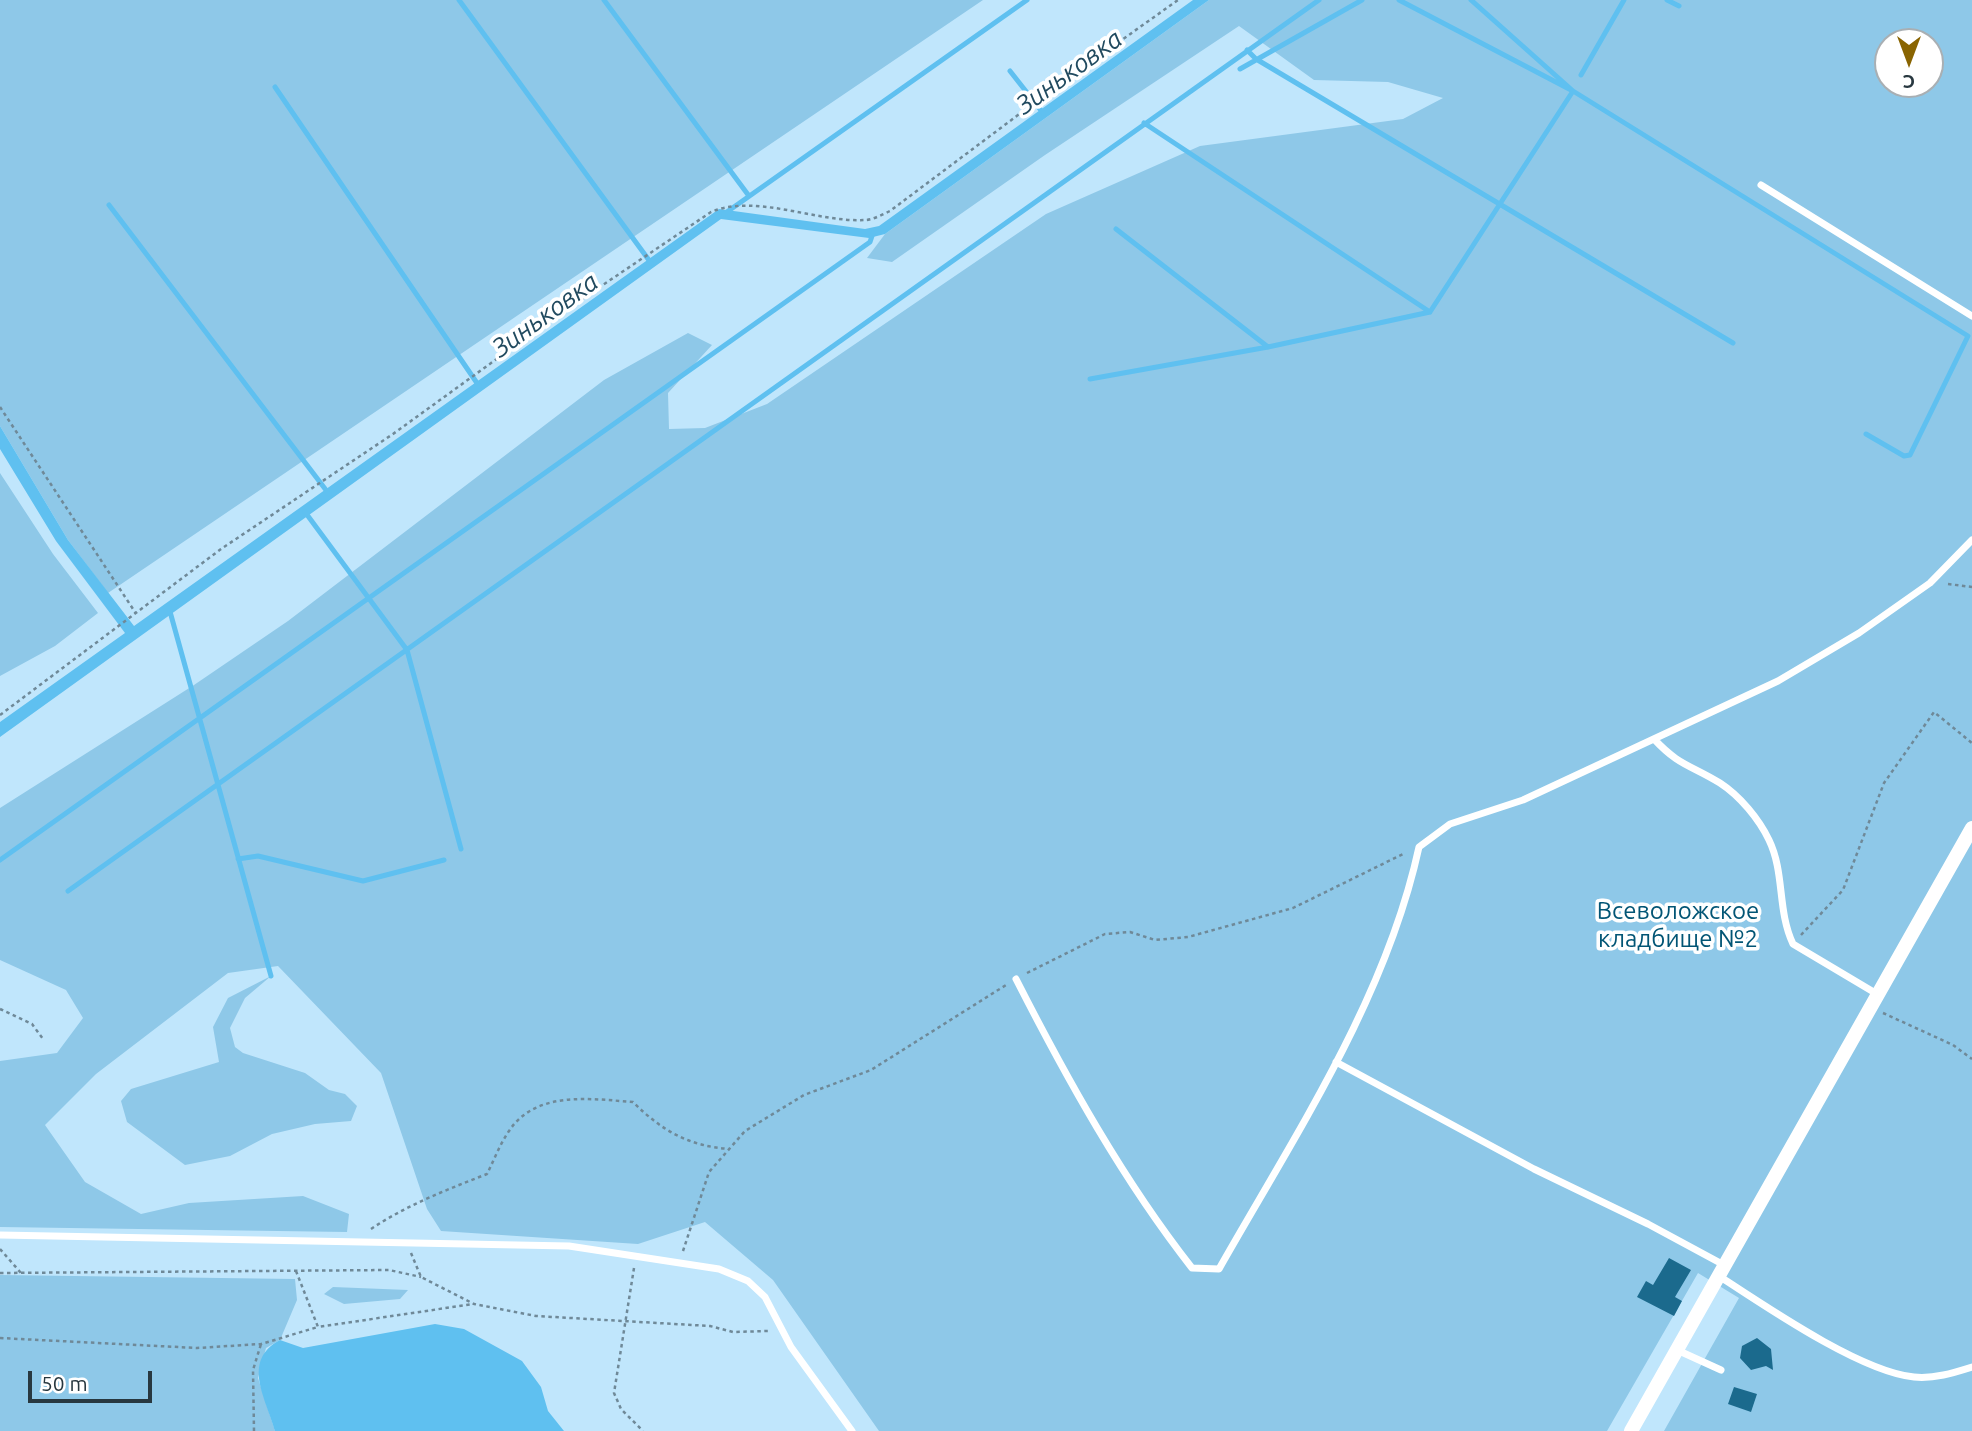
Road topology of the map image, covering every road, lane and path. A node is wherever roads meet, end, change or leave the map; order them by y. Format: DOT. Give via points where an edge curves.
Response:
graph roads {
  1 [pos="1178,0"];
  2 [pos="1761,185"];
  3 [pos="1972,316"];
  4 [pos="0,407"];
  5 [pos="1972,540"];
  6 [pos="1930,583"];
  7 [pos="1972,587"];
  8 [pos="135,612"];
  9 [pos="0,715"];
  10 [pos="1654,738"];
  11 [pos="1972,743"];
  12 [pos="1972,828"];
  13 [pos="1419,847"];
  14 [pos="1793,944"];
  15 [pos="1016,979"];
  16 [pos="1874,1001"];
  17 [pos="0,1009"];
  18 [pos="43,1039"];
  19 [pos="1972,1059"];
  20 [pos="1336,1062"];
  21 [pos="729,1149"];
  22 [pos="371,1229"];
  23 [pos="0,1235"];
  24 [pos="407,1244"];
  25 [pos="0,1249"];
  26 [pos="636,1255"];
  27 [pos="680,1262"];
  28 [pos="1722,1270"];
  29 [pos="296,1271"];
  30 [pos="0,1273"];
  31 [pos="22,1274"];
  32 [pos="421,1277"];
  33 [pos="474,1304"];
  34 [pos="318,1327"];
  35 [pos="781,1330"];
  36 [pos="0,1338"];
  37 [pos="261,1344"];
  38 [pos="1677,1349"];
  39 [pos="1972,1367"];
  40 [pos="1721,1370"];
  41 [pos="254,1431"];
  42 [pos="643,1431"];
  43 [pos="852,1431"];
  44 [pos="1631,1431"];
  1 -- 8 [label="path" via="890,211 867,220 746,206 723,206 710,212"];
  2 -- 3 [label="lane"];
  4 -- 8 [label="path"];
  5 -- 6 [label="lane"];
  6 -- 7 [label="path"];
  6 -- 10 [label="lane" via="1859,633 1778,681"];
  8 -- 9 [label="path"];
  10 -- 13 [label="lane" via="1523,800 1450,824"];
  10 -- 14 [label="lane" via="1674,760 1722,784 1752,813 1780,865 1780,902"];
  11 -- 14 [label="path" via="1934,712 1884,783 1843,890"];
  12 -- 16 [label="street"];
  13 -- 15 [label="path" via="1293,908 1188,937 1155,940 1130,932 1105,934"];
  13 -- 20 [label="lane" via="1408,895"];
  14 -- 16 [label="lane"];
  15 -- 20 [label="lane" via="1153,1219 1192,1268 1219,1269"];
  15 -- 21 [label="path" via="871,1070 804,1095 746,1131"];
  16 -- 19 [label="path"];
  16 -- 28 [label="street"];
  17 -- 18 [label="path" via="32,1024"];
  20 -- 28 [label="lane" via="1534,1169 1648,1224"];
  21 -- 22 [label="path" via="698,1147 652,1121 633,1102 541,1103 510,1129 487,1174 428,1198"];
  21 -- 27 [label="path" via="709,1172"];
  23 -- 24 [label="lane"];
  24 -- 26 [label="lane" via="569,1246"];
  24 -- 32 [label="path"];
  25 -- 31 [label="path"];
  26 -- 27 [label="lane"];
  26 -- 42 [label="path" via="614,1393 621,1409"];
  27 -- 35 [label="lane" via="719,1269 748,1281 765,1297"];
  28 -- 38 [label="street"];
  28 -- 39 [label="lane" via="1783,1318 1873,1366 1913,1377 1946,1376"];
  29 -- 31 [label="path"];
  29 -- 32 [label="path" via="389,1270"];
  29 -- 34 [label="path"];
  30 -- 31 [label="path"];
  32 -- 33 [label="path"];
  33 -- 34 [label="path"];
  33 -- 35 [label="path" via="536,1316 710,1326 733,1332"];
  34 -- 37 [label="path"];
  35 -- 43 [label="lane"];
  36 -- 37 [label="path" via="197,1348"];
  37 -- 41 [label="path" via="253,1370"];
  38 -- 40 [label="lane"];
  38 -- 44 [label="street"];
}
